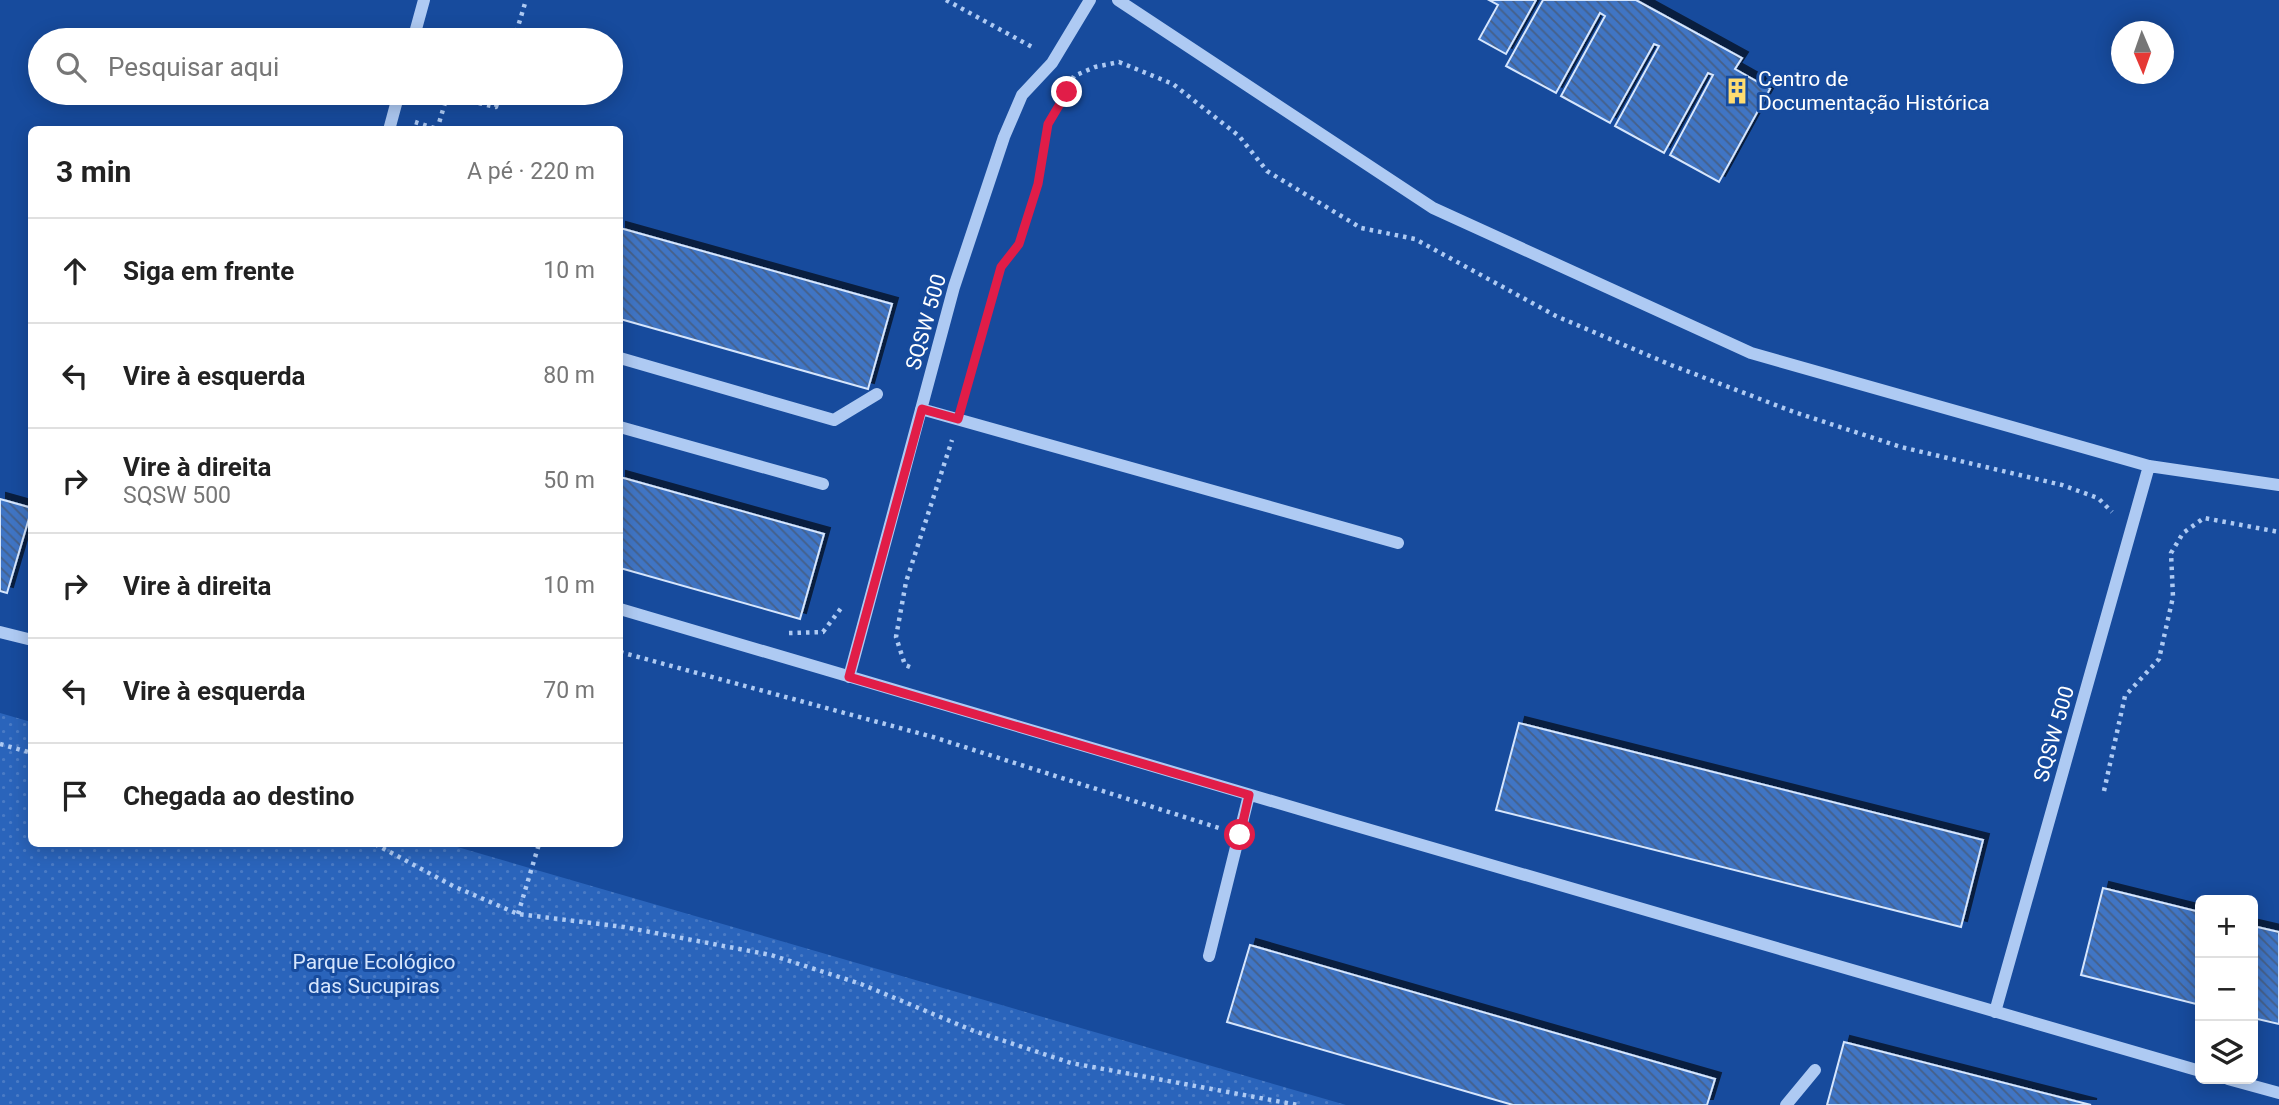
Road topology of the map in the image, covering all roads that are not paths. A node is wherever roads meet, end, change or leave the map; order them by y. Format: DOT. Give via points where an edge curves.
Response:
graph roads {
  1 [pos="424,0"];
  2 [pos="1090,0"];
  3 [pos="1118,0"];
  4 [pos="416,28"];
  5 [pos="396,105"];
  6 [pos="390,126"];
  7 [pos="623,359"];
  8 [pos="877,394"];
  9 [pos="922,409"];
  10 [pos="623,428"];
  11 [pos="2149,466"];
  12 [pos="823,484"];
  13 [pos="2279,485"];
  14 [pos="1398,543"];
  15 [pos="623,609"];
  16 [pos="0,632"];
  17 [pos="28,639"];
  18 [pos="849,677"];
  19 [pos="1249,795"];
  20 [pos="1209,956"];
  21 [pos="1996,1012"];
  22 [pos="1815,1070"];
  23 [pos="2195,1070"];
  24 [pos="2246,1084"];
  25 [pos="2279,1093"];
  26 [pos="1786,1105"];
  1 -- 4 [label="street"];
  2 -- 9 [label="street, SQSW 500" via="1052,63 1022,95 1004,137 954,287"];
  3 -- 11 [label="street" via="1433,208 1751,353"];
  5 -- 6 [label="street"];
  7 -- 8 [label="street" via="834,420"];
  9 -- 14 [label="street"];
  9 -- 18 [label="street, SQSW 500"];
  10 -- 12 [label="street"];
  11 -- 13 [label="street"];
  11 -- 21 [label="street, SQSW 500"];
  15 -- 18 [label="street"];
  16 -- 17 [label="street"];
  18 -- 19 [label="street"];
  19 -- 20 [label="street"];
  19 -- 21 [label="street"];
  21 -- 23 [label="street"];
  22 -- 26 [label="street"];
  24 -- 25 [label="street"];
}
